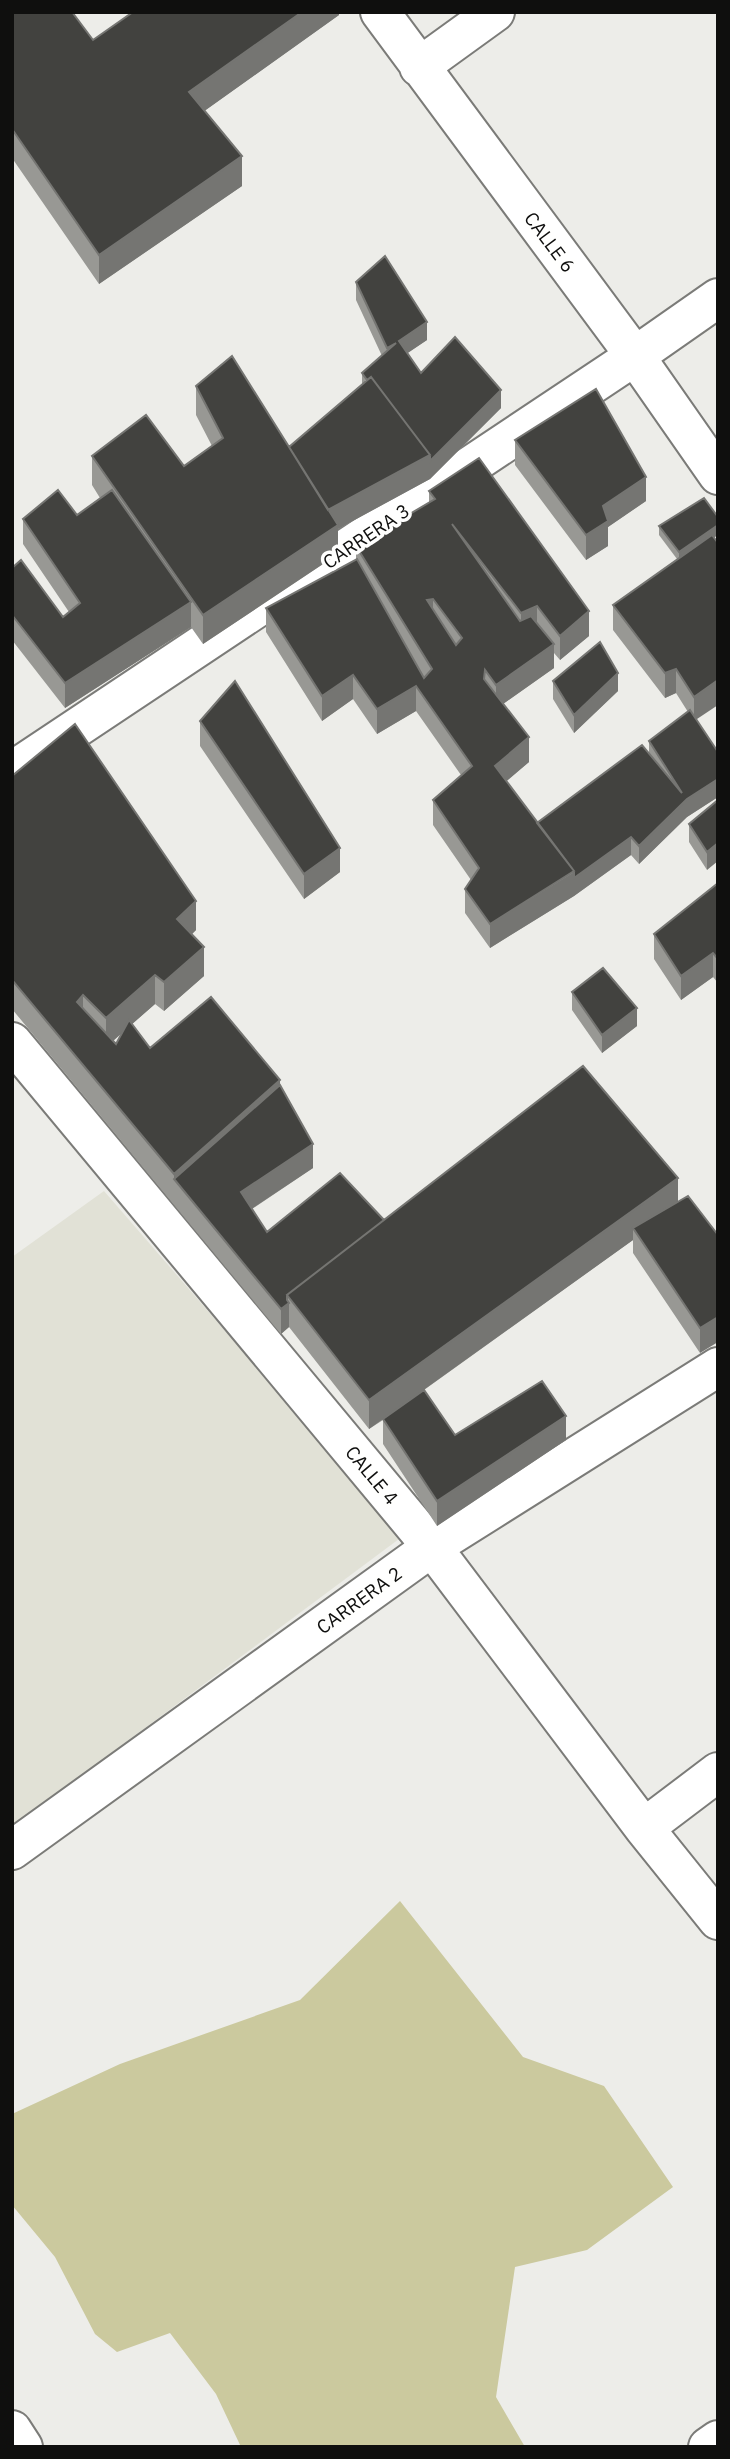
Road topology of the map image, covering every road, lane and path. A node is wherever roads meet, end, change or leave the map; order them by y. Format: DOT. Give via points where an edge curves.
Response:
graph roads {
  1 [pos="380,12"];
  2 [pos="495,12"];
  3 [pos="419,67"];
  4 [pos="718,298"];
  5 [pos="635,356"];
  6 [pos="718,475"];
  7 [pos="12,771"];
  8 [pos="12,1042"];
  9 [pos="718,1367"];
  10 [pos="432,1547"];
  11 [pos="718,1772"];
  12 [pos="644,1828"];
  13 [pos="12,1850"];
  14 [pos="718,1920"];
  15 [pos="12,2430"];
  16 [pos="718,2440"];
  17 [pos="23,2447"];
  18 [pos="708,2447"];
  1 -- 3 [label="street, CALLE 6"];
  2 -- 3 [label="street"];
  3 -- 5 [label="street, CALLE 6"];
  4 -- 5 [label="street, CARRERA 3"];
  5 -- 6 [label="street, CALLE 6"];
  5 -- 7 [label="street, CARRERA 3"];
  8 -- 10 [label="street, CALLE 4"];
  9 -- 10 [label="street, CARRERA 2"];
  10 -- 12 [label="street, CALLE 4"];
  10 -- 13 [label="street, CARRERA 2"];
  11 -- 12 [label="street"];
  12 -- 14 [label="street, CALLE 4"];
  15 -- 17 [label="street"];
  16 -- 18 [label="street"];
}
